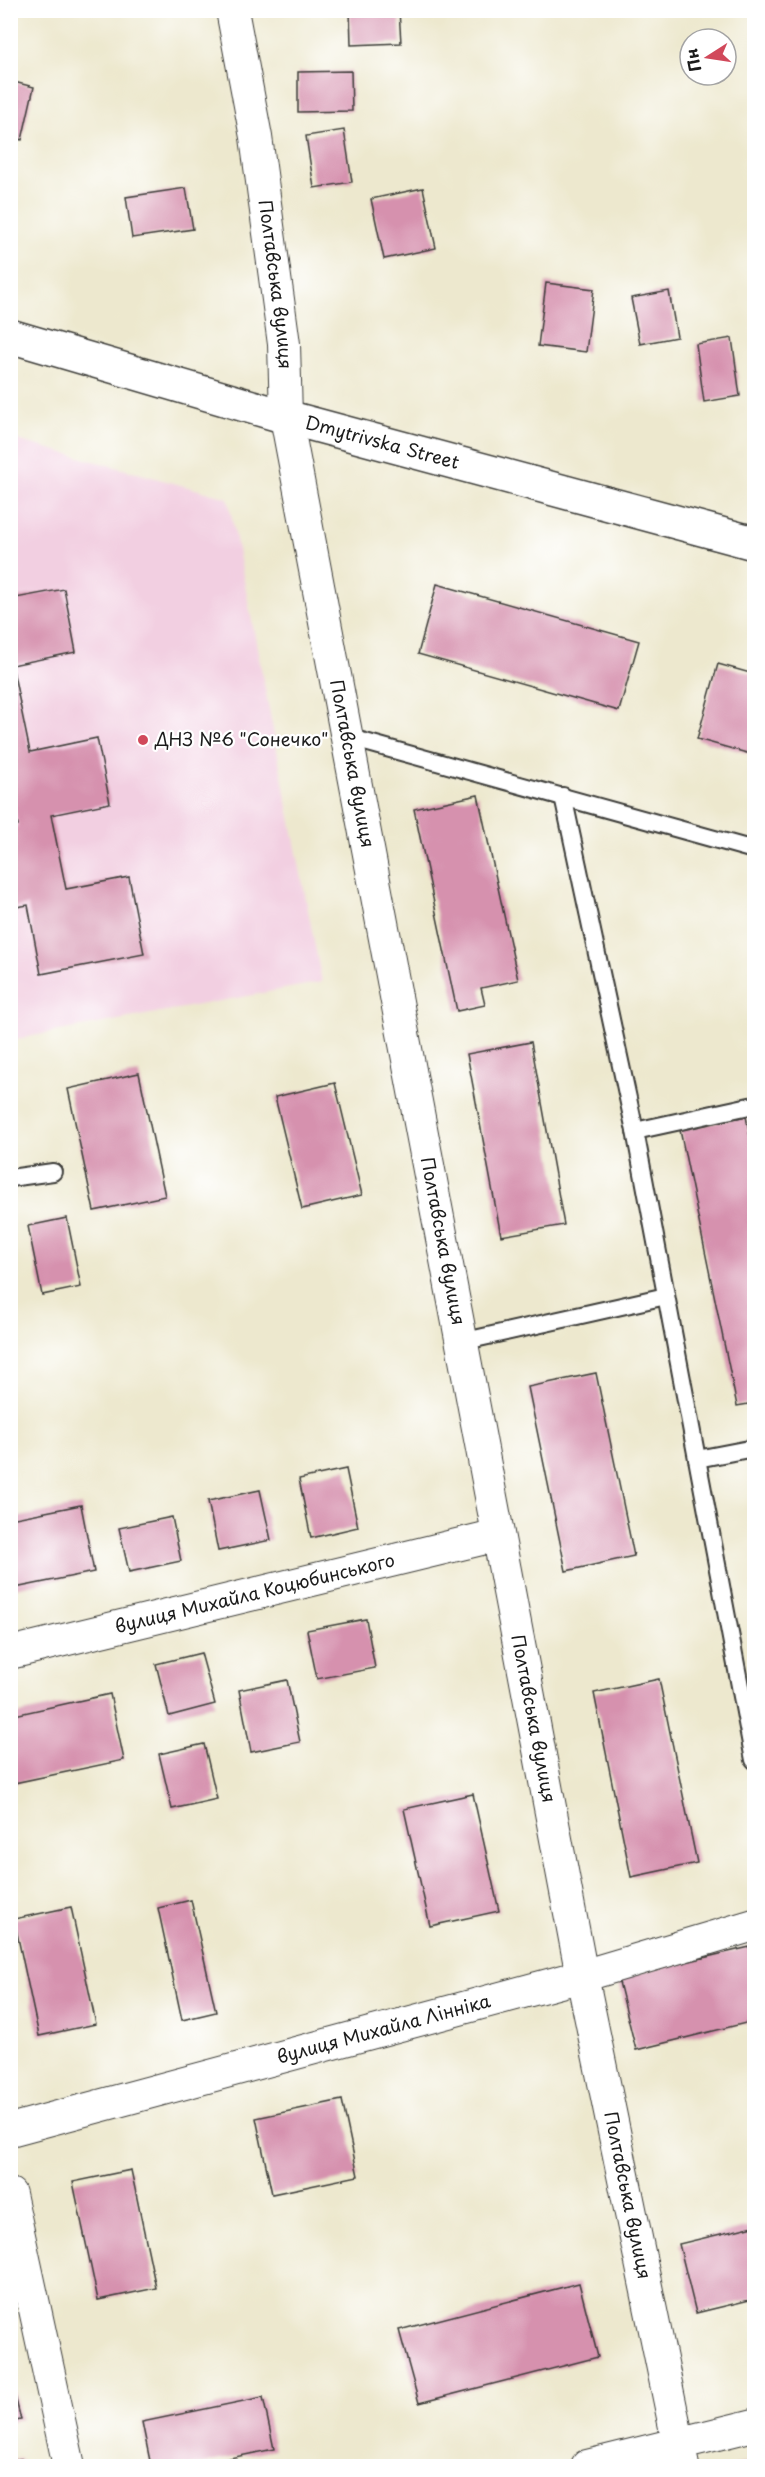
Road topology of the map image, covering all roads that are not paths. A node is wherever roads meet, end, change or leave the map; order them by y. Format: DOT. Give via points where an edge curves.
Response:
graph roads {
  1 [pos="232,10"];
  2 [pos="10,336"];
  3 [pos="286,417"];
  4 [pos="754,543"];
  5 [pos="347,737"];
  6 [pos="563,796"];
  7 [pos="754,850"];
  8 [pos="754,1105"];
  9 [pos="635,1131"];
  10 [pos="54,1172"];
  11 [pos="10,1178"];
  12 [pos="666,1296"];
  13 [pos="461,1342"];
  14 [pos="754,1449"];
  15 [pos="697,1459"];
  16 [pos="498,1535"];
  17 [pos="10,1653"];
  18 [pos="754,1760"];
  19 [pos="754,1926"];
  20 [pos="582,1976"];
  21 [pos="10,2130"];
  22 [pos="10,2194"];
  23 [pos="754,2425"];
  24 [pos="681,2456"];
  25 [pos="69,2466"];
  26 [pos="587,2466"];
  1 -- 3 [label="street, Полтавська вулиця" via="256,137 281,321"];
  2 -- 3 [label="main road, Dmytrivska Street"];
  3 -- 4 [label="main road, Dmytrivska Street"];
  3 -- 5 [label="street, Полтавська вулиця"];
  5 -- 6 [label="lane"];
  5 -- 13 [label="street, Полтавська вулиця"];
  6 -- 7 [label="lane"];
  6 -- 9 [label="lane"];
  8 -- 9 [label="lane"];
  9 -- 12 [label="lane"];
  10 -- 11 [label="lane"];
  12 -- 13 [label="lane"];
  12 -- 15 [label="lane"];
  13 -- 16 [label="street, Полтавська вулиця"];
  14 -- 15 [label="lane"];
  15 -- 18 [label="lane"];
  16 -- 17 [label="street, вулиця Михайла Коцюбинського"];
  16 -- 20 [label="street, Полтавська вулиця"];
  19 -- 20 [label="street, вулиця Михайла Лінніка"];
  20 -- 21 [label="street, вулиця Михайла Лінніка"];
  20 -- 24 [label="street, Полтавська вулиця"];
  22 -- 25 [label="street"];
  23 -- 24 [label="street"];
  24 -- 26 [label="street"];
}
